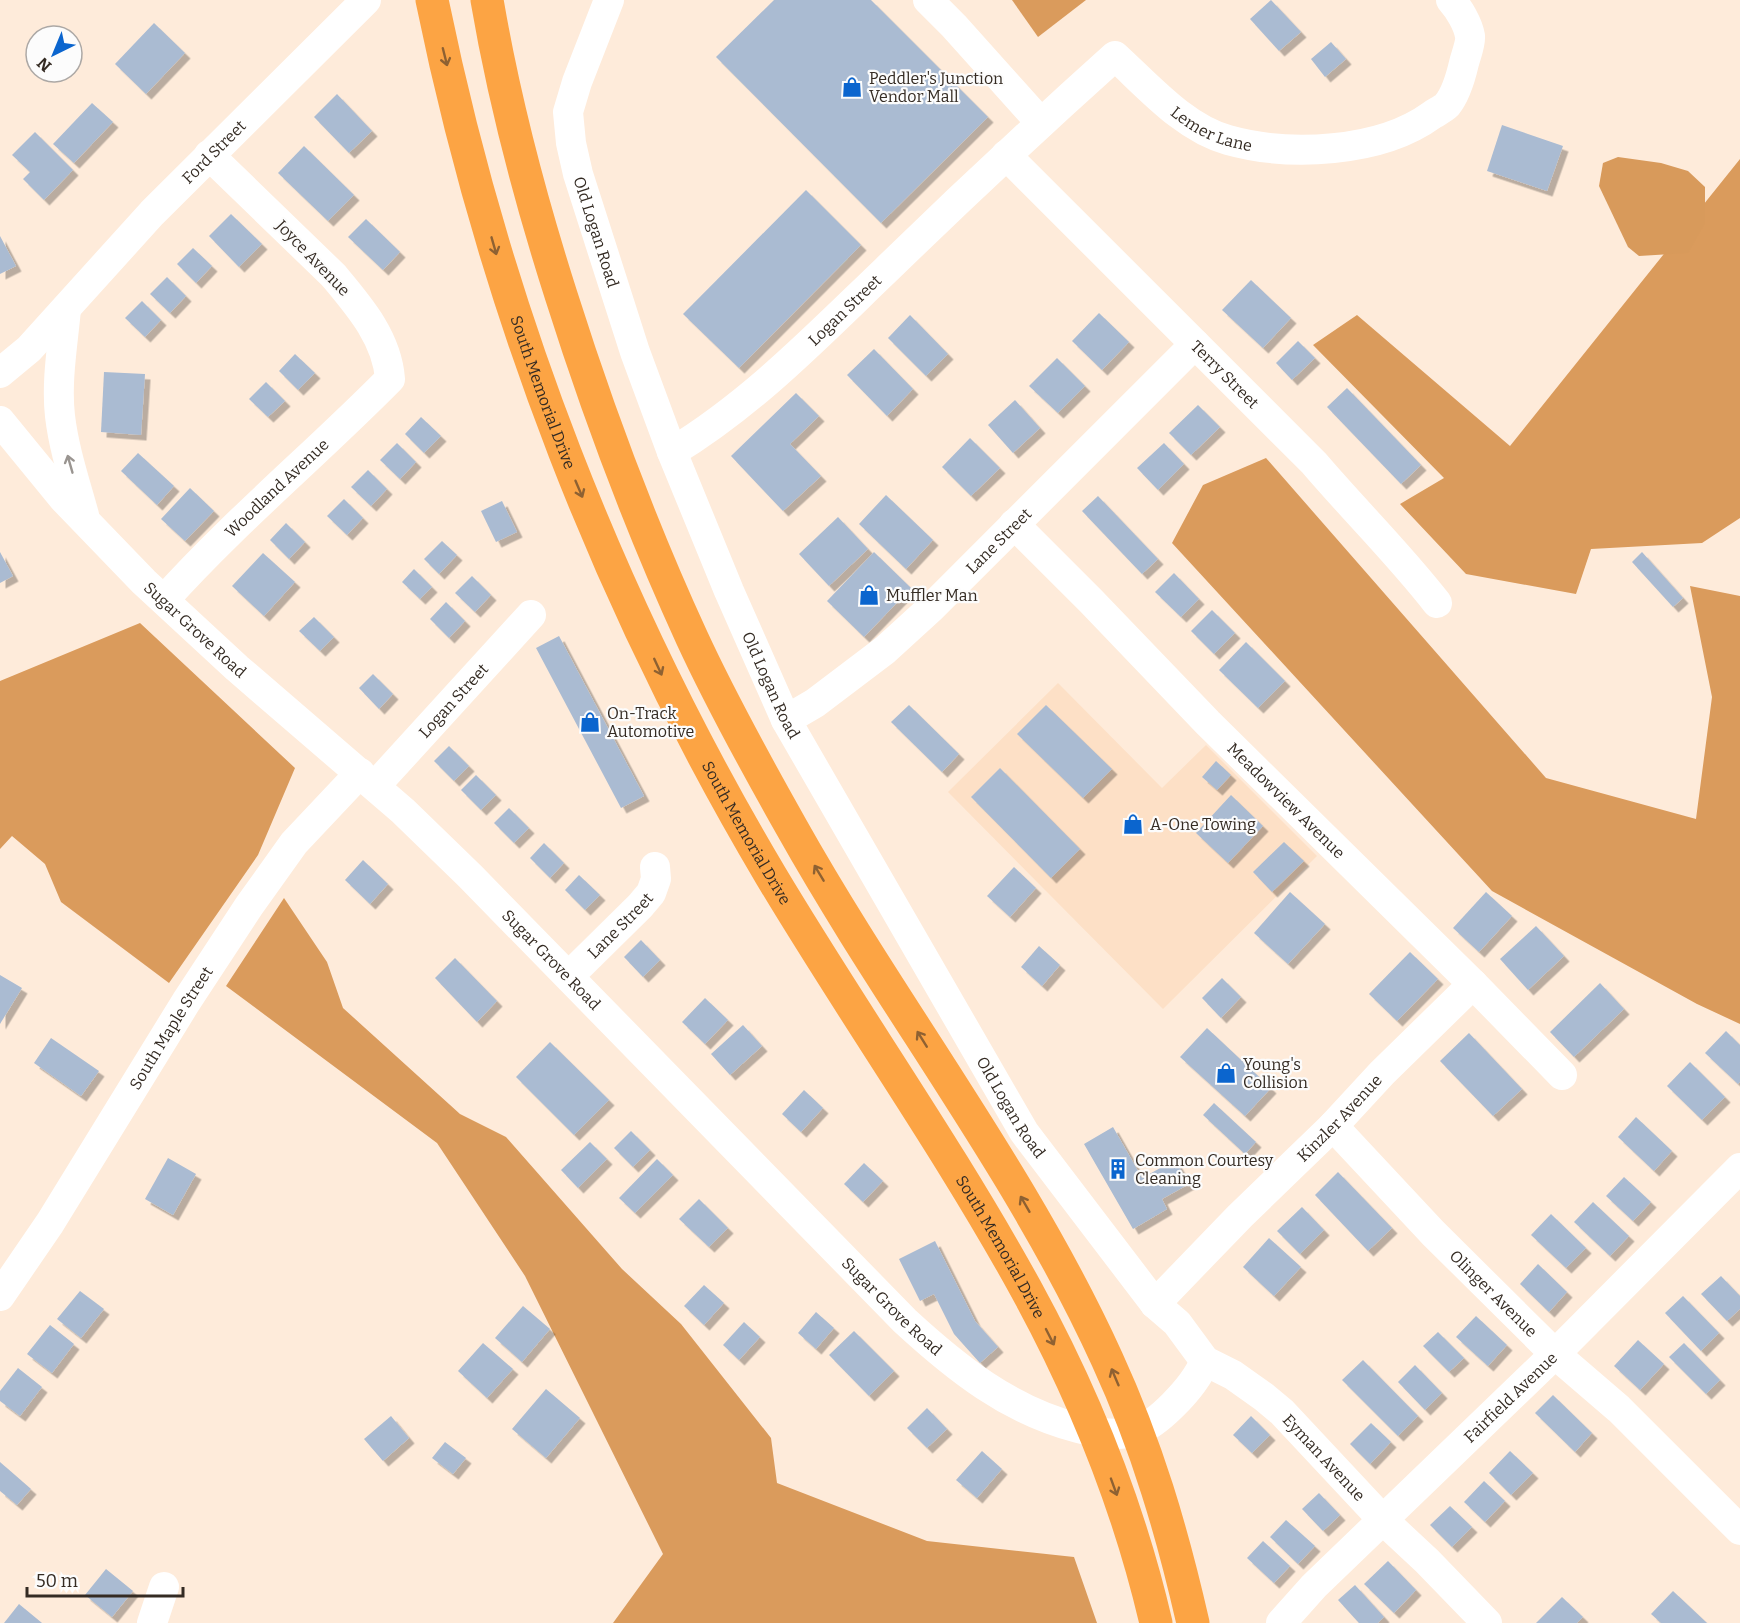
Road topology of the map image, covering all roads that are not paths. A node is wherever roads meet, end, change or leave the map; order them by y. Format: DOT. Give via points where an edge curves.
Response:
graph roads {
  1 [pos="366,0"];
  2 [pos="432,0"];
  3 [pos="487,0"];
  4 [pos="609,0"];
  5 [pos="928,0"];
  6 [pos="1451,0"];
  7 [pos="1033,113"];
  8 [pos="209,155"];
  9 [pos="1006,155"];
  10 [pos="66,309"];
  11 [pos="1195,344"];
  12 [pos="0,373"];
  13 [pos="390,379"];
  14 [pos="0,421"];
  15 [pos="672,452"];
  16 [pos="85,521"];
  17 [pos="1014,524"];
  18 [pos="164,600"];
  19 [pos="1437,603"];
  20 [pos="531,615"];
  21 [pos="786,720"];
  22 [pos="367,780"];
  23 [pos="655,867"];
  24 [pos="569,975"];
  25 [pos="1473,984"];
  26 [pos="1562,1075"];
  27 [pos="1333,1126"];
  28 [pos="1740,1168"];
  29 [pos="0,1296"];
  30 [pos="1155,1304"];
  31 [pos="1555,1353"];
  32 [pos="1205,1360"];
  33 [pos="1137,1431"];
  34 [pos="1094,1432"];
  35 [pos="1383,1520"];
  36 [pos="1740,1530"];
  37 [pos="164,1587"];
  38 [pos="152,1623"];
  39 [pos="1156,1623"];
  40 [pos="1193,1623"];
  41 [pos="1281,1623"];
  42 [pos="1487,1623"];
  1 -- 8 [label="street, Ford Street"];
  2 -- 34 [label="highway, South Memorial Drive, one-way" via="502,276 566,458 614,573 725,796 772,878 971,1194 1061,1358"];
  33 -- 3 [label="highway, one-way" via="1107,1358 1063,1272 1009,1177 794,832 692,638 643,524 584,368 531,199"];
  4 -- 15 [label="street, Old Logan Road" via="577,82 568,121 571,143 635,352"];
  5 -- 7 [label="street"];
  6 -- 7 [label="street, Lemer Lane" via="1471,37 1461,77 1447,105 1422,122 1368,143 1311,149 1227,140 1174,109 1115,56"];
  7 -- 9 [label="street, Logan Street"];
  8 -- 10 [label="street, Ford Street"];
  8 -- 13 [label="street, Joyce Avenue" via="351,296 382,342"];
  9 -- 11 [label="street, Terry Street"];
  9 -- 15 [label="street, Logan Street" via="772,379 724,418"];
  10 -- 12 [label="street, Ford Street"];
  16 -- 10 [label="street, one-way" via="60,414"];
  11 -- 17 [label="street, Lane Street"];
  11 -- 19 [label="street, Terry Street" via="1314,463"];
  13 -- 18 [label="street, Woodland Avenue" via="242,518"];
  14 -- 16 [label="street, Sugar Grove Road"];
  15 -- 21 [label="street, Old Logan Road"];
  16 -- 18 [label="street, Sugar Grove Road"];
  17 -- 21 [label="street, Lane Street" via="885,650 815,704"];
  17 -- 25 [label="street, Meadowview Avenue" via="1208,723"];
  18 -- 22 [label="street, Sugar Grove Road"];
  20 -- 22 [label="street, Logan Street"];
  21 -- 30 [label="street, Old Logan Road" via="1024,1132"];
  22 -- 24 [label="street, Sugar Grove Road" via="475,880"];
  22 -- 29 [label="street, South Maple Street" via="294,843 249,906"];
  23 -- 24 [label="street, Lane Street" via="651,893"];
  24 -- 34 [label="street, Sugar Grove Road" via="942,1355 1022,1408"];
  25 -- 26 [label="street, Meadowview Avenue"];
  25 -- 27 [label="street, Kinzler Avenue"];
  27 -- 30 [label="street, Kinzler Avenue"];
  27 -- 31 [label="street, Olinger Avenue" via="1433,1233"];
  28 -- 31 [label="street, Fairfield Avenue"];
  30 -- 32 [label="street, Eyman Avenue" via="1177,1323"];
  31 -- 35 [label="street, Fairfield Avenue"];
  31 -- 36 [label="street, Olinger Avenue" via="1619,1409"];
  32 -- 33 [label="street" via="1186,1392 1160,1418"];
  32 -- 35 [label="street, Eyman Avenue" via="1233,1375 1282,1412"];
  33 -- 34 [label="street, Sugar Grove Road"];
  33 -- 40 [label="highway" via="1175,1545"];
  34 -- 39 [label="highway, South Memorial Drive, one-way" via="1131,1532"];
  35 -- 41 [label="street, Fairfield Avenue"];
  35 -- 42 [label="street, Eyman Avenue"];
  37 -- 38 [label="street"];
}
